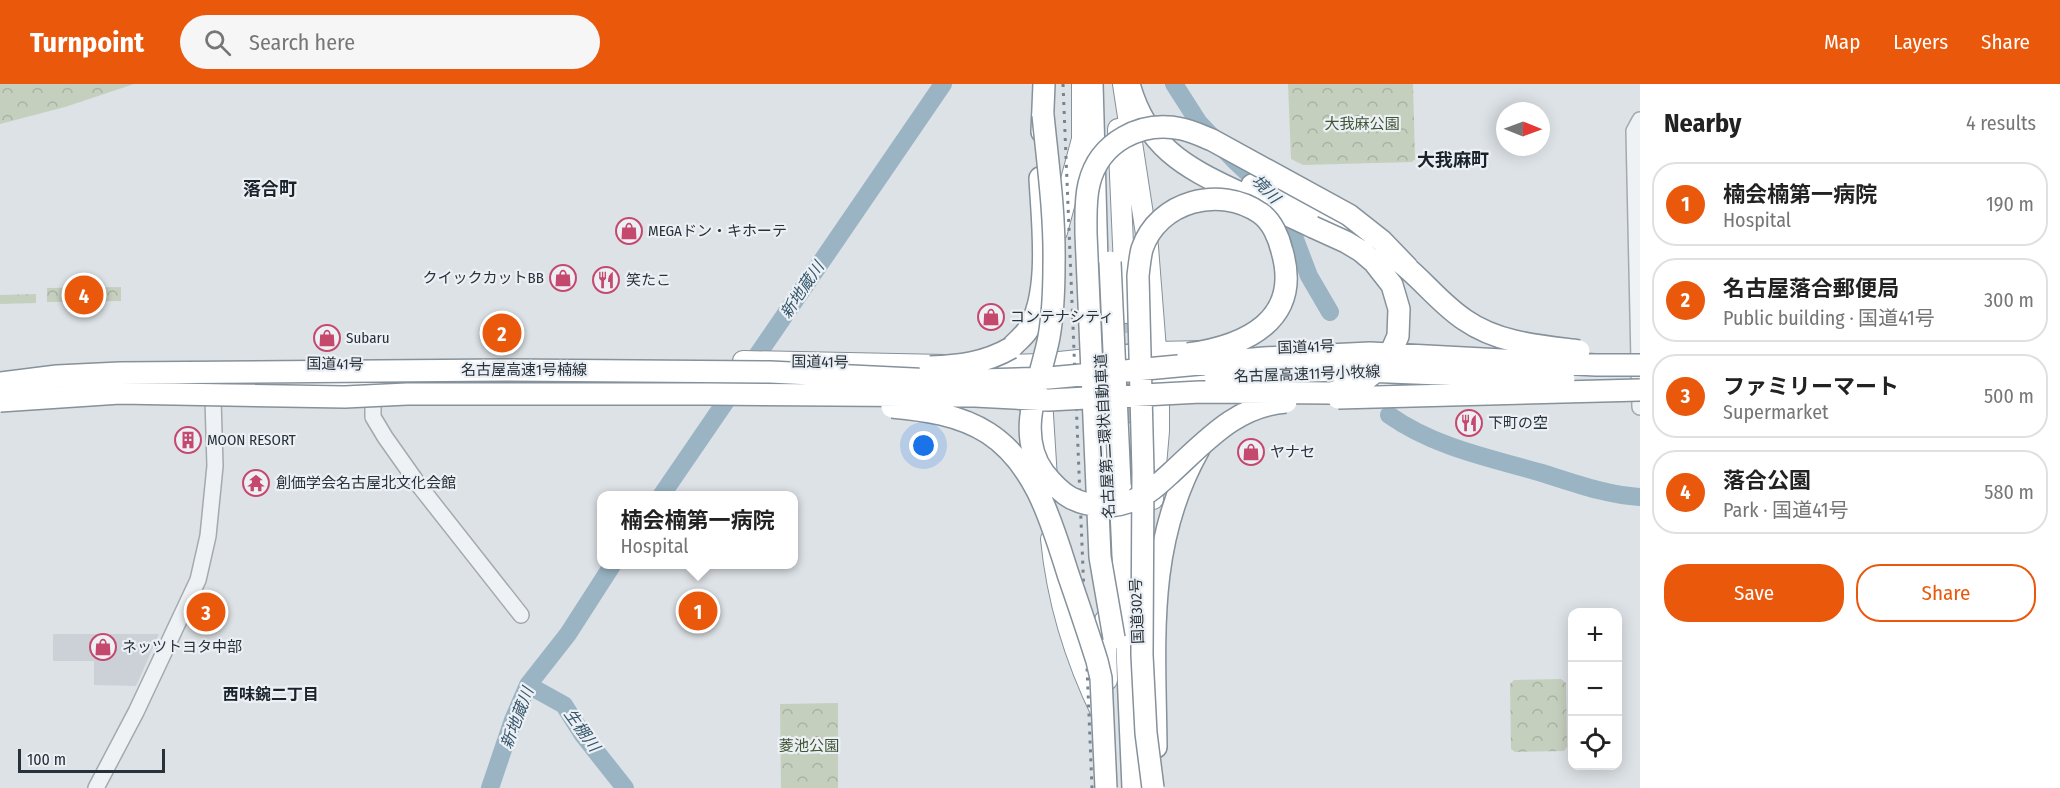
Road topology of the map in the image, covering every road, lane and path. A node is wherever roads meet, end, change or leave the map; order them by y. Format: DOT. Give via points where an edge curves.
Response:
graph roads {
  1 [pos="1044,84"];
  2 [pos="1084,84"];
  3 [pos="1092,84"];
  4 [pos="1105,84"];
  5 [pos="1116,84"];
  6 [pos="1123,84"];
  7 [pos="1129,84"];
  8 [pos="1137,108"];
  9 [pos="1043,115"];
  10 [pos="1640,120"];
  11 [pos="1408,268"];
  12 [pos="1126,313"];
  13 [pos="1094,316"];
  14 [pos="1156,352"];
  15 [pos="1640,354"];
  16 [pos="1640,360"];
  17 [pos="502,363"];
  18 [pos="1640,365"];
  19 [pos="776,367"];
  20 [pos="0,372"];
  21 [pos="1043,379"];
  22 [pos="1640,381"];
  23 [pos="1158,382"];
  24 [pos="0,383"];
  25 [pos="1640,387"];
  26 [pos="399,388"];
  27 [pos="0,391"];
  28 [pos="699,396"];
  29 [pos="972,398"];
  30 [pos="0,399"];
  31 [pos="213,399"];
  32 [pos="373,400"];
  33 [pos="1640,407"];
  34 [pos="1131,433"];
  35 [pos="1099,435"];
  36 [pos="1202,444"];
  37 [pos="521,615"];
  38 [pos="1114,638"];
  39 [pos="1109,730"];
  40 [pos="1142,730"];
  41 [pos="96,788"];
  42 [pos="1106,788"];
  43 [pos="1112,788"];
  44 [pos="1121,788"];
  45 [pos="1133,788"];
  46 [pos="1144,788"];
  47 [pos="1155,788"];
  1 -- 9 [label="highway"];
  2 -- 13 [label="highway"];
  2 -- 21 [label="highway" via="1082,139 1062,211 1043,311"];
  3 -- 38 [label="highway, 名古屋第二環状自動車道, bridge"];
  4 -- 45 [label="highway, 名古屋第二環状自動車道, bridge"];
  5 -- 12 [label="highway"];
  6 -- 14 [label="highway" via="1148,247"];
  7 -- 8 [label="highway"];
  8 -- 11 [label="highway, bridge" via="1156,134 1179,152 1332,218"];
  8 -- 29 [label="highway, bridge" via="1153,136 1189,168 1346,242 1382,271 1392,285 1399,309 1398,336 1386,361 1368,379 1331,393 1200,392 1049,400"];
  9 -- 19 [label="highway, bridge" via="1040,171 1044,265 1038,308 1027,331 1011,348 994,357 952,366"];
  9 -- 36 [label="highway, bridge" via="1054,264 1052,320 1032,408 1031,434 1041,469 1065,495 1097,506 1116,506 1150,491"];
  10 -- 16 [label="street" via="1634,131"];
  11 -- 15 [label="highway, bridge" via="1465,320 1493,335 1551,348"];
  11 -- 38 [label="highway, bridge" via="1349,215 1192,132 1157,127 1131,132 1114,143 1098,162 1087,191 1086,234 1101,557"];
  14 -- 16 [label="highway, 国道41号" via="1347,346"];
  14 -- 21 [label="highway, 国道41号"];
  14 -- 23 [label="highway"];
  16 -- 25 [label="street"];
  17 -- 19 [label="highway, 国道41号" via="717,361"];
  17 -- 20 [label="highway, 国道41号" via="190,365"];
  17 -- 26 [label="highway" via="441,368"];
  18 -- 21 [label="highway, 名古屋高速11号小牧線, bridge" via="1324,354"];
  19 -- 21 [label="highway, 名古屋高速1号楠線, bridge" via="934,380"];
  19 -- 24 [label="highway, 名古屋高速1号楠線, bridge" via="120,373"];
  21 -- 23 [label="highway, 国道41号"];
  21 -- 29 [label="highway, 国道41号"];
  21 -- 39 [label="highway" via="1054,565 1085,679"];
  21 -- 47 [label="highway, bridge" via="1115,363 1136,360 1147,359 1189,353 1199,352 1257,333 1279,310 1284,295 1284,258 1271,225 1261,213 1244,204 1218,198 1198,200 1164,216 1142,249 1137,290 1140,358 1140,369 1140,381 1143,460 1142,655 1146,733"];
  22 -- 29 [label="highway, 名古屋高速11号小牧線, bridge" via="1340,370"];
  23 -- 25 [label="highway, 国道41号" via="1182,377 1212,386 1371,382"];
  23 -- 40 [label="highway" via="1159,431 1146,562"];
  25 -- 33 [label="street"];
  25 -- 36 [label="highway, bridge" via="1274,403 1231,420"];
  26 -- 27 [label="highway" via="171,383"];
  26 -- 28 [label="highway, 名古屋高速1号楠線, bridge"];
  26 -- 29 [label="highway" via="595,384 838,386 915,389"];
  26 -- 30 [label="highway, 名古屋高速1号楠線, bridge" via="345,397 120,393"];
  28 -- 29 [label="highway, 名古屋高速1号楠線, bridge"];
  28 -- 29 [label="highway, 国道41号"];
  28 -- 32 [label="highway, 国道41号"];
  28 -- 42 [label="highway, bridge" via="918,410 970,423 1006,447 1035,487 1058,542 1097,661"];
  30 -- 31 [label="highway, 国道41号"];
  31 -- 32 [label="highway, 国道41号"];
  31 -- 41 [label="street" via="215,466 208,536 198,580"];
  32 -- 37 [label="street" via="373,417 385,437"];
  34 -- 40 [label="highway, 国道302号"];
  35 -- 39 [label="highway"];
  36 -- 47 [label="highway, bridge" via="1179,490 1160,560 1156,599"];
  38 -- 44 [label="highway, 名古屋第二環状自動車道"];
  39 -- 43 [label="highway"];
  40 -- 46 [label="highway, 国道302号"];
}
